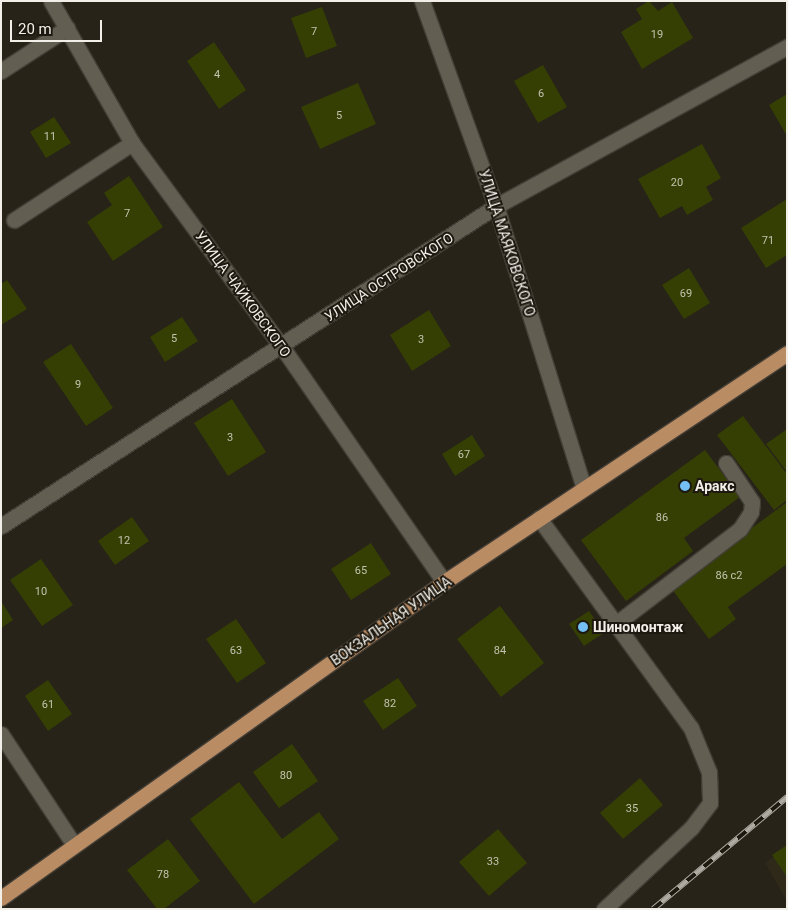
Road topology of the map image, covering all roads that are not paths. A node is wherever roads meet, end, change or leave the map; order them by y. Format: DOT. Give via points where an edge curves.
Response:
graph roads {
  1 [pos="50,1"];
  2 [pos="422,1"];
  3 [pos="67,28"];
  4 [pos="787,47"];
  5 [pos="1,71"];
  6 [pos="132,143"];
  7 [pos="496,206"];
  8 [pos="14,220"];
  9 [pos="282,347"];
  10 [pos="787,353"];
  11 [pos="726,463"];
  12 [pos="584,488"];
  13 [pos="539,518"];
  14 [pos="1,526"];
  15 [pos="444,582"];
  16 [pos="617,622"];
  17 [pos="1,734"];
  18 [pos="73,843"];
  19 [pos="1,898"];
  20 [pos="604,909"];
  1 -- 3 [label="street, УЛИЦА ЧАЙКОВСКОГО"];
  2 -- 7 [label="street, УЛИЦА МАЯКОВСКОГО"];
  3 -- 5 [label="street"];
  3 -- 6 [label="street, УЛИЦА ЧАЙКОВСКОГО"];
  4 -- 7 [label="street, УЛИЦА ОСТРОВСКОГО"];
  6 -- 8 [label="street"];
  6 -- 9 [label="street, УЛИЦА ЧАЙКОВСКОГО"];
  7 -- 9 [label="street, УЛИЦА ОСТРОВСКОГО"];
  7 -- 12 [label="street, УЛИЦА МАЯКОВСКОГО"];
  9 -- 14 [label="street, УЛИЦА ОСТРОВСКОГО"];
  9 -- 15 [label="street, УЛИЦА ЧАЙКОВСКОГО"];
  10 -- 12 [label="main road, ВОКЗАЛЬНАЯ УЛИЦА"];
  11 -- 16 [label="street" via="752,502 751,512 740,528"];
  12 -- 13 [label="main road, ВОКЗАЛЬНАЯ УЛИЦА"];
  13 -- 15 [label="main road, ВОКЗАЛЬНАЯ УЛИЦА"];
  13 -- 16 [label="street"];
  15 -- 18 [label="main road, ВОКЗАЛЬНАЯ УЛИЦА"];
  16 -- 20 [label="street" via="691,728 708,772 710,804 691,828"];
  17 -- 18 [label="street"];
  18 -- 19 [label="main road, ВОКЗАЛЬНАЯ УЛИЦА"];
}
